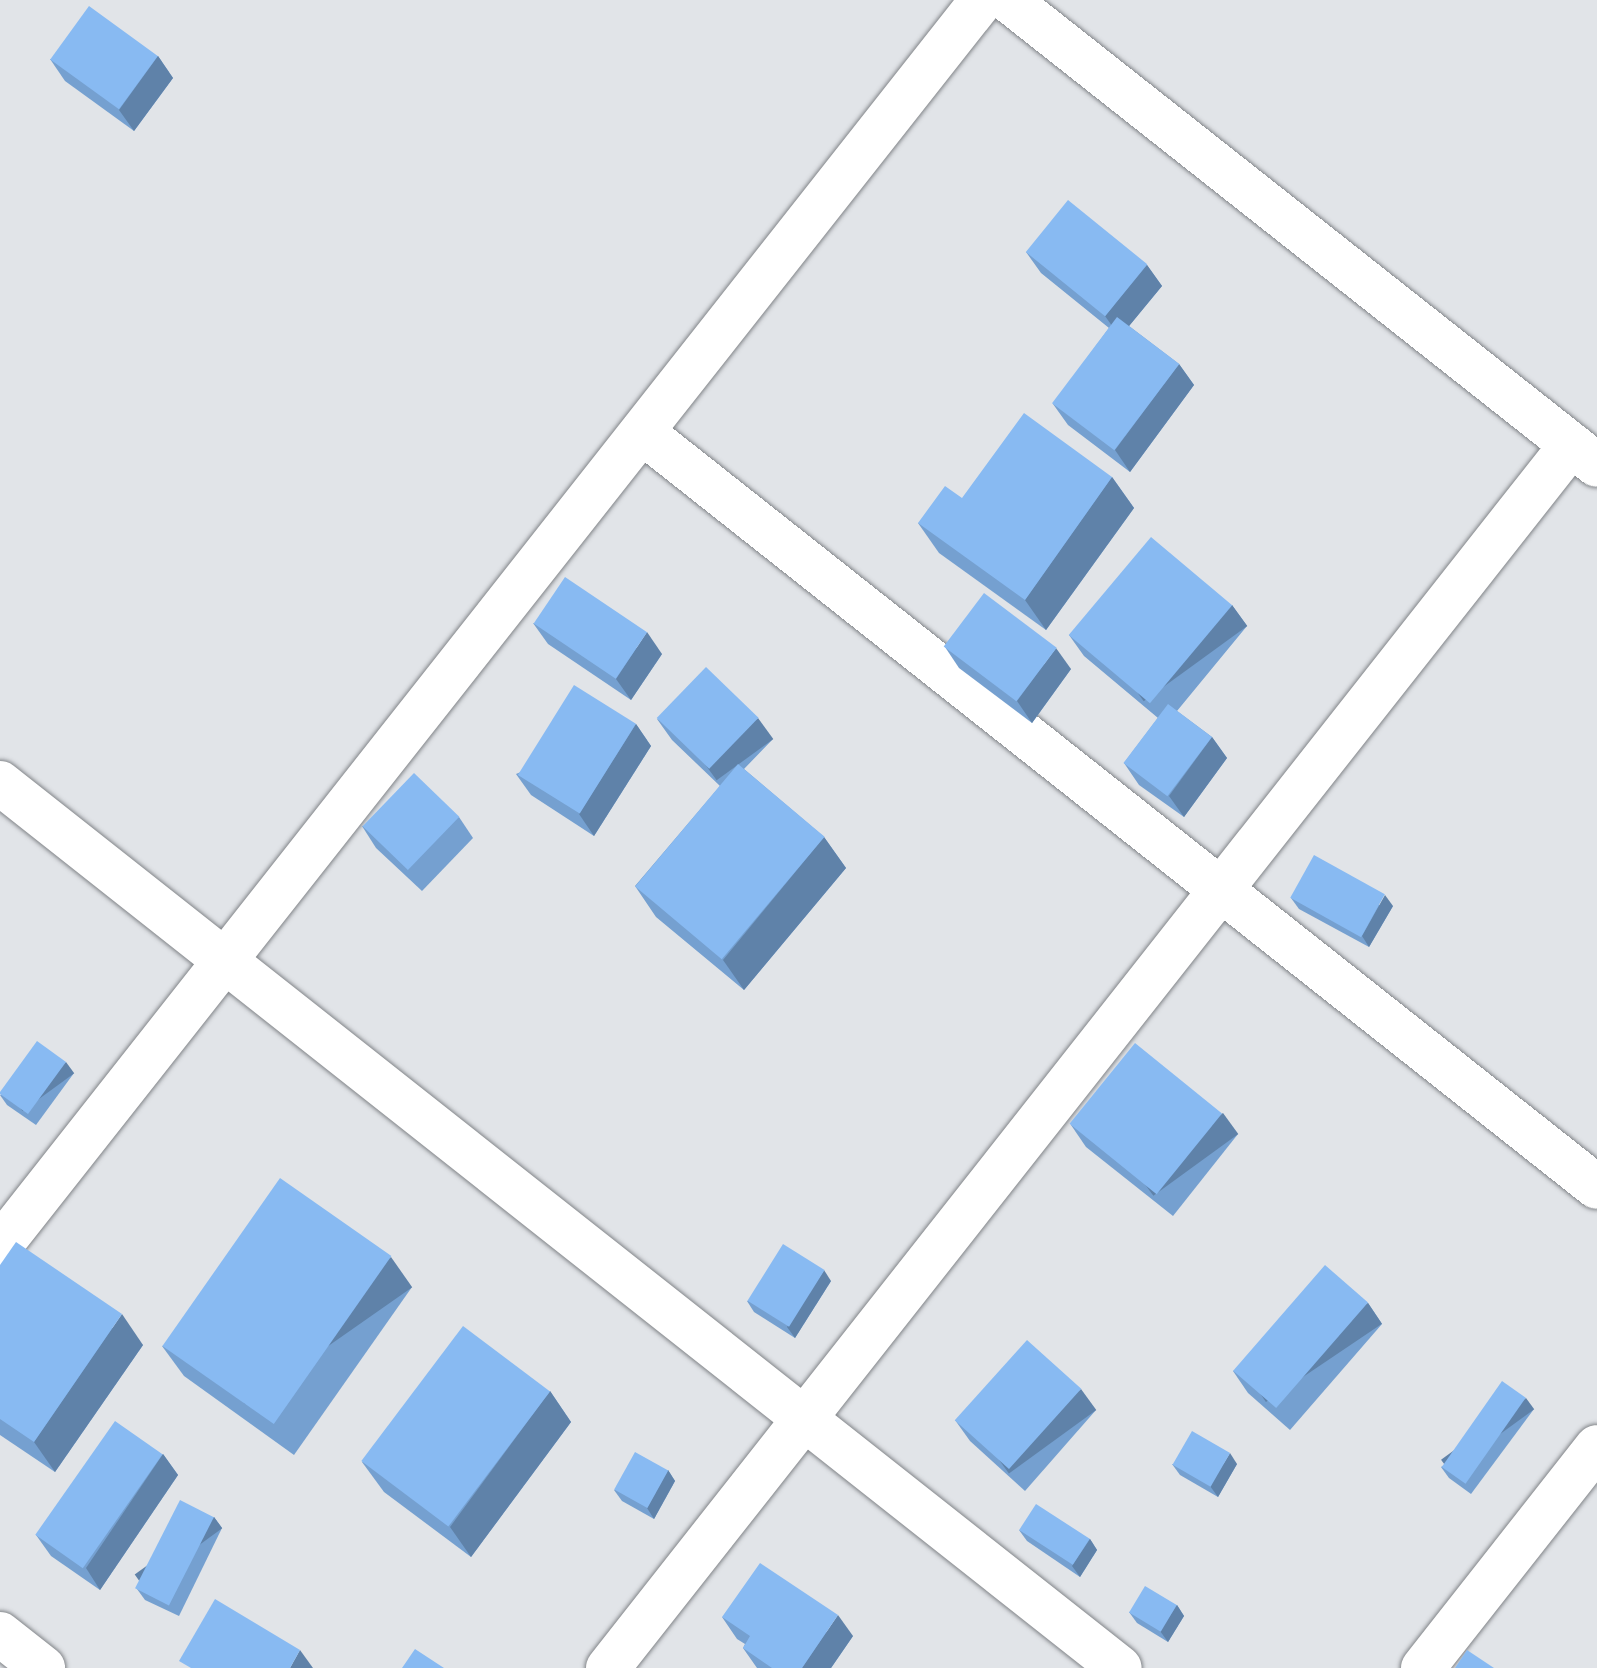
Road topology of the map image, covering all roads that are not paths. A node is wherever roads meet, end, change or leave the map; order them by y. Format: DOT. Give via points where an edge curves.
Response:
graph roads {
  1 [pos="982,0"];
  2 [pos="1008,0"];
  3 [pos="642,432"];
  4 [pos="1584,455"];
  5 [pos="0,783"];
  6 [pos="1221,890"];
  7 [pos="225,960"];
  8 [pos="1597,1187"];
  9 [pos="0,1246"];
  10 [pos="804,1418"];
  11 [pos="1597,1447"];
  12 [pos="0,1634"];
  13 [pos="43,1668"];
  14 [pos="608,1668"];
  15 [pos="1120,1668"];
  16 [pos="1423,1668"];
  1 -- 3 [label="street"];
  2 -- 4 [label="street"];
  3 -- 6 [label="street"];
  3 -- 7 [label="street"];
  4 -- 6 [label="street"];
  5 -- 7 [label="street"];
  6 -- 8 [label="street"];
  6 -- 10 [label="street"];
  7 -- 9 [label="street"];
  7 -- 10 [label="street"];
  10 -- 14 [label="street"];
  10 -- 15 [label="street"];
  11 -- 16 [label="street"];
  12 -- 13 [label="street"];
}
